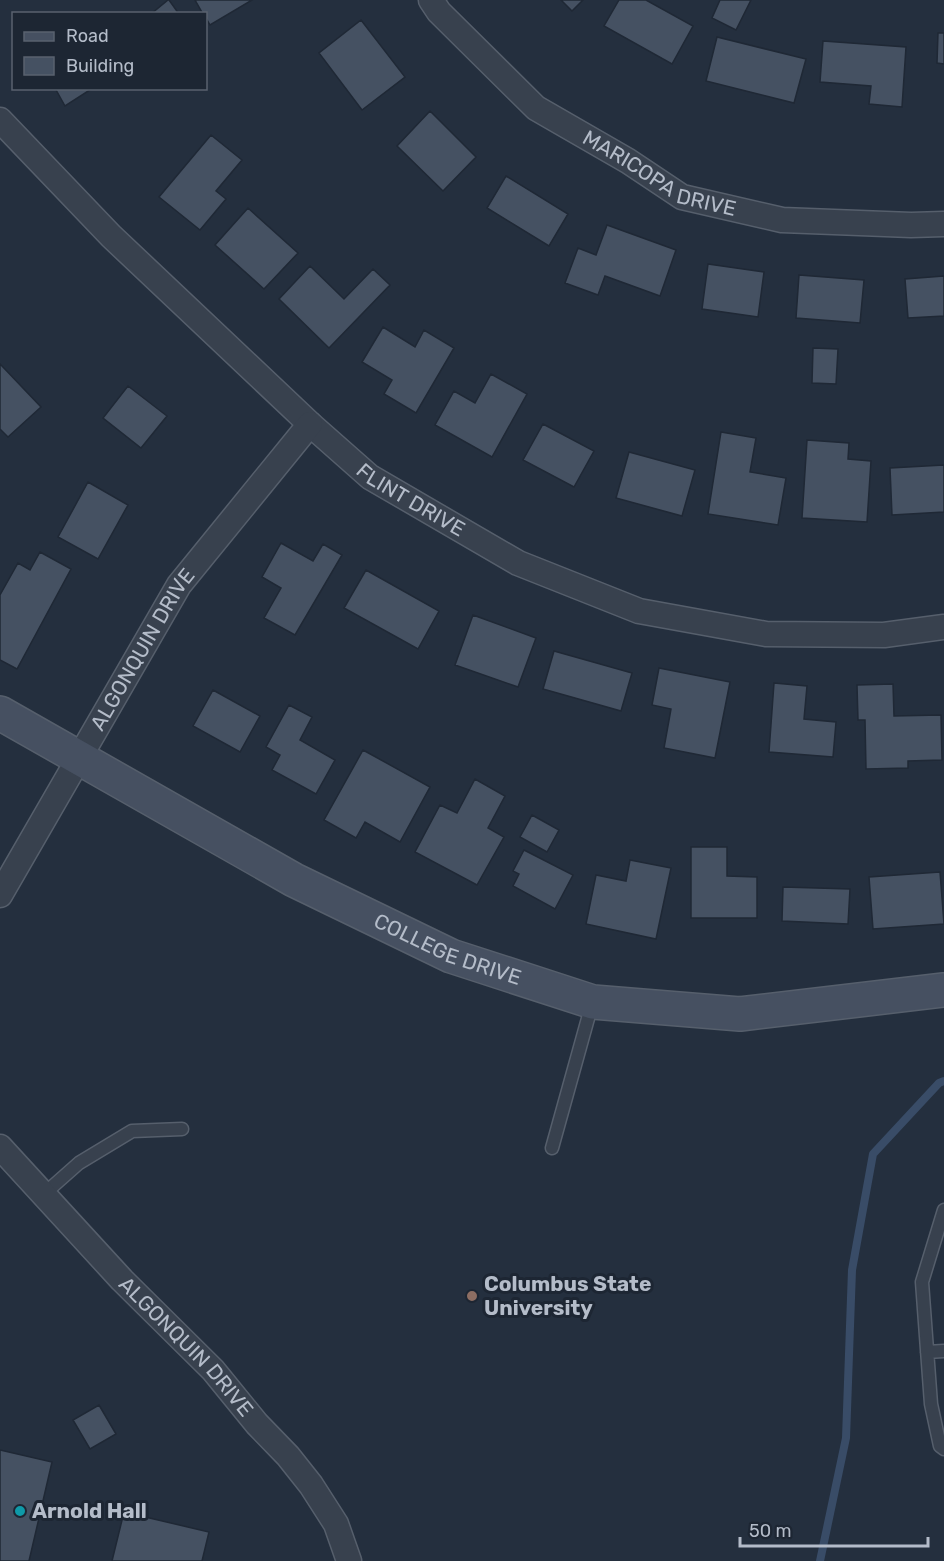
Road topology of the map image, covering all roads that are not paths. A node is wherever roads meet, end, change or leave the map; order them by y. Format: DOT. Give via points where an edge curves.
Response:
graph roads {
  1 [pos="430,0"];
  2 [pos="0,120"];
  3 [pos="944,224"];
  4 [pos="310,424"];
  5 [pos="944,627"];
  6 [pos="0,713"];
  7 [pos="80,758"];
  8 [pos="0,894"];
  9 [pos="944,990"];
  10 [pos="593,1002"];
  11 [pos="182,1129"];
  12 [pos="0,1147"];
  13 [pos="552,1148"];
  14 [pos="44,1194"];
  15 [pos="944,1210"];
  16 [pos="944,1351"];
  17 [pos="927,1352"];
  18 [pos="944,1449"];
  19 [pos="349,1561"];
  1 -- 3 [label="street, MARICOPA DRIVE" via="536,108 682,197 782,220"];
  2 -- 4 [label="street, FLINT DRIVE" via="111,236"];
  4 -- 5 [label="street, FLINT DRIVE" via="370,477 518,563 639,611 766,633 884,635"];
  4 -- 7 [label="street, ALGONQUIN DRIVE" via="179,585"];
  6 -- 7 [label="street, COLLEGE DRIVE"];
  7 -- 8 [label="street, ALGONQUIN DRIVE"];
  7 -- 10 [label="street, COLLEGE DRIVE" via="294,880 451,956"];
  9 -- 10 [label="street, COLLEGE DRIVE" via="740,1014"];
  10 -- 13 [label="lane"];
  11 -- 14 [label="lane" via="132,1131 79,1163"];
  12 -- 14 [label="street, ALGONQUIN DRIVE"];
  14 -- 19 [label="street, ALGONQUIN DRIVE" via="122,1280 213,1370 288,1456 336,1524"];
  15 -- 17 [label="lane" via="922,1282"];
  16 -- 17 [label="lane"];
  17 -- 18 [label="lane" via="931,1404 940,1446"];
}
